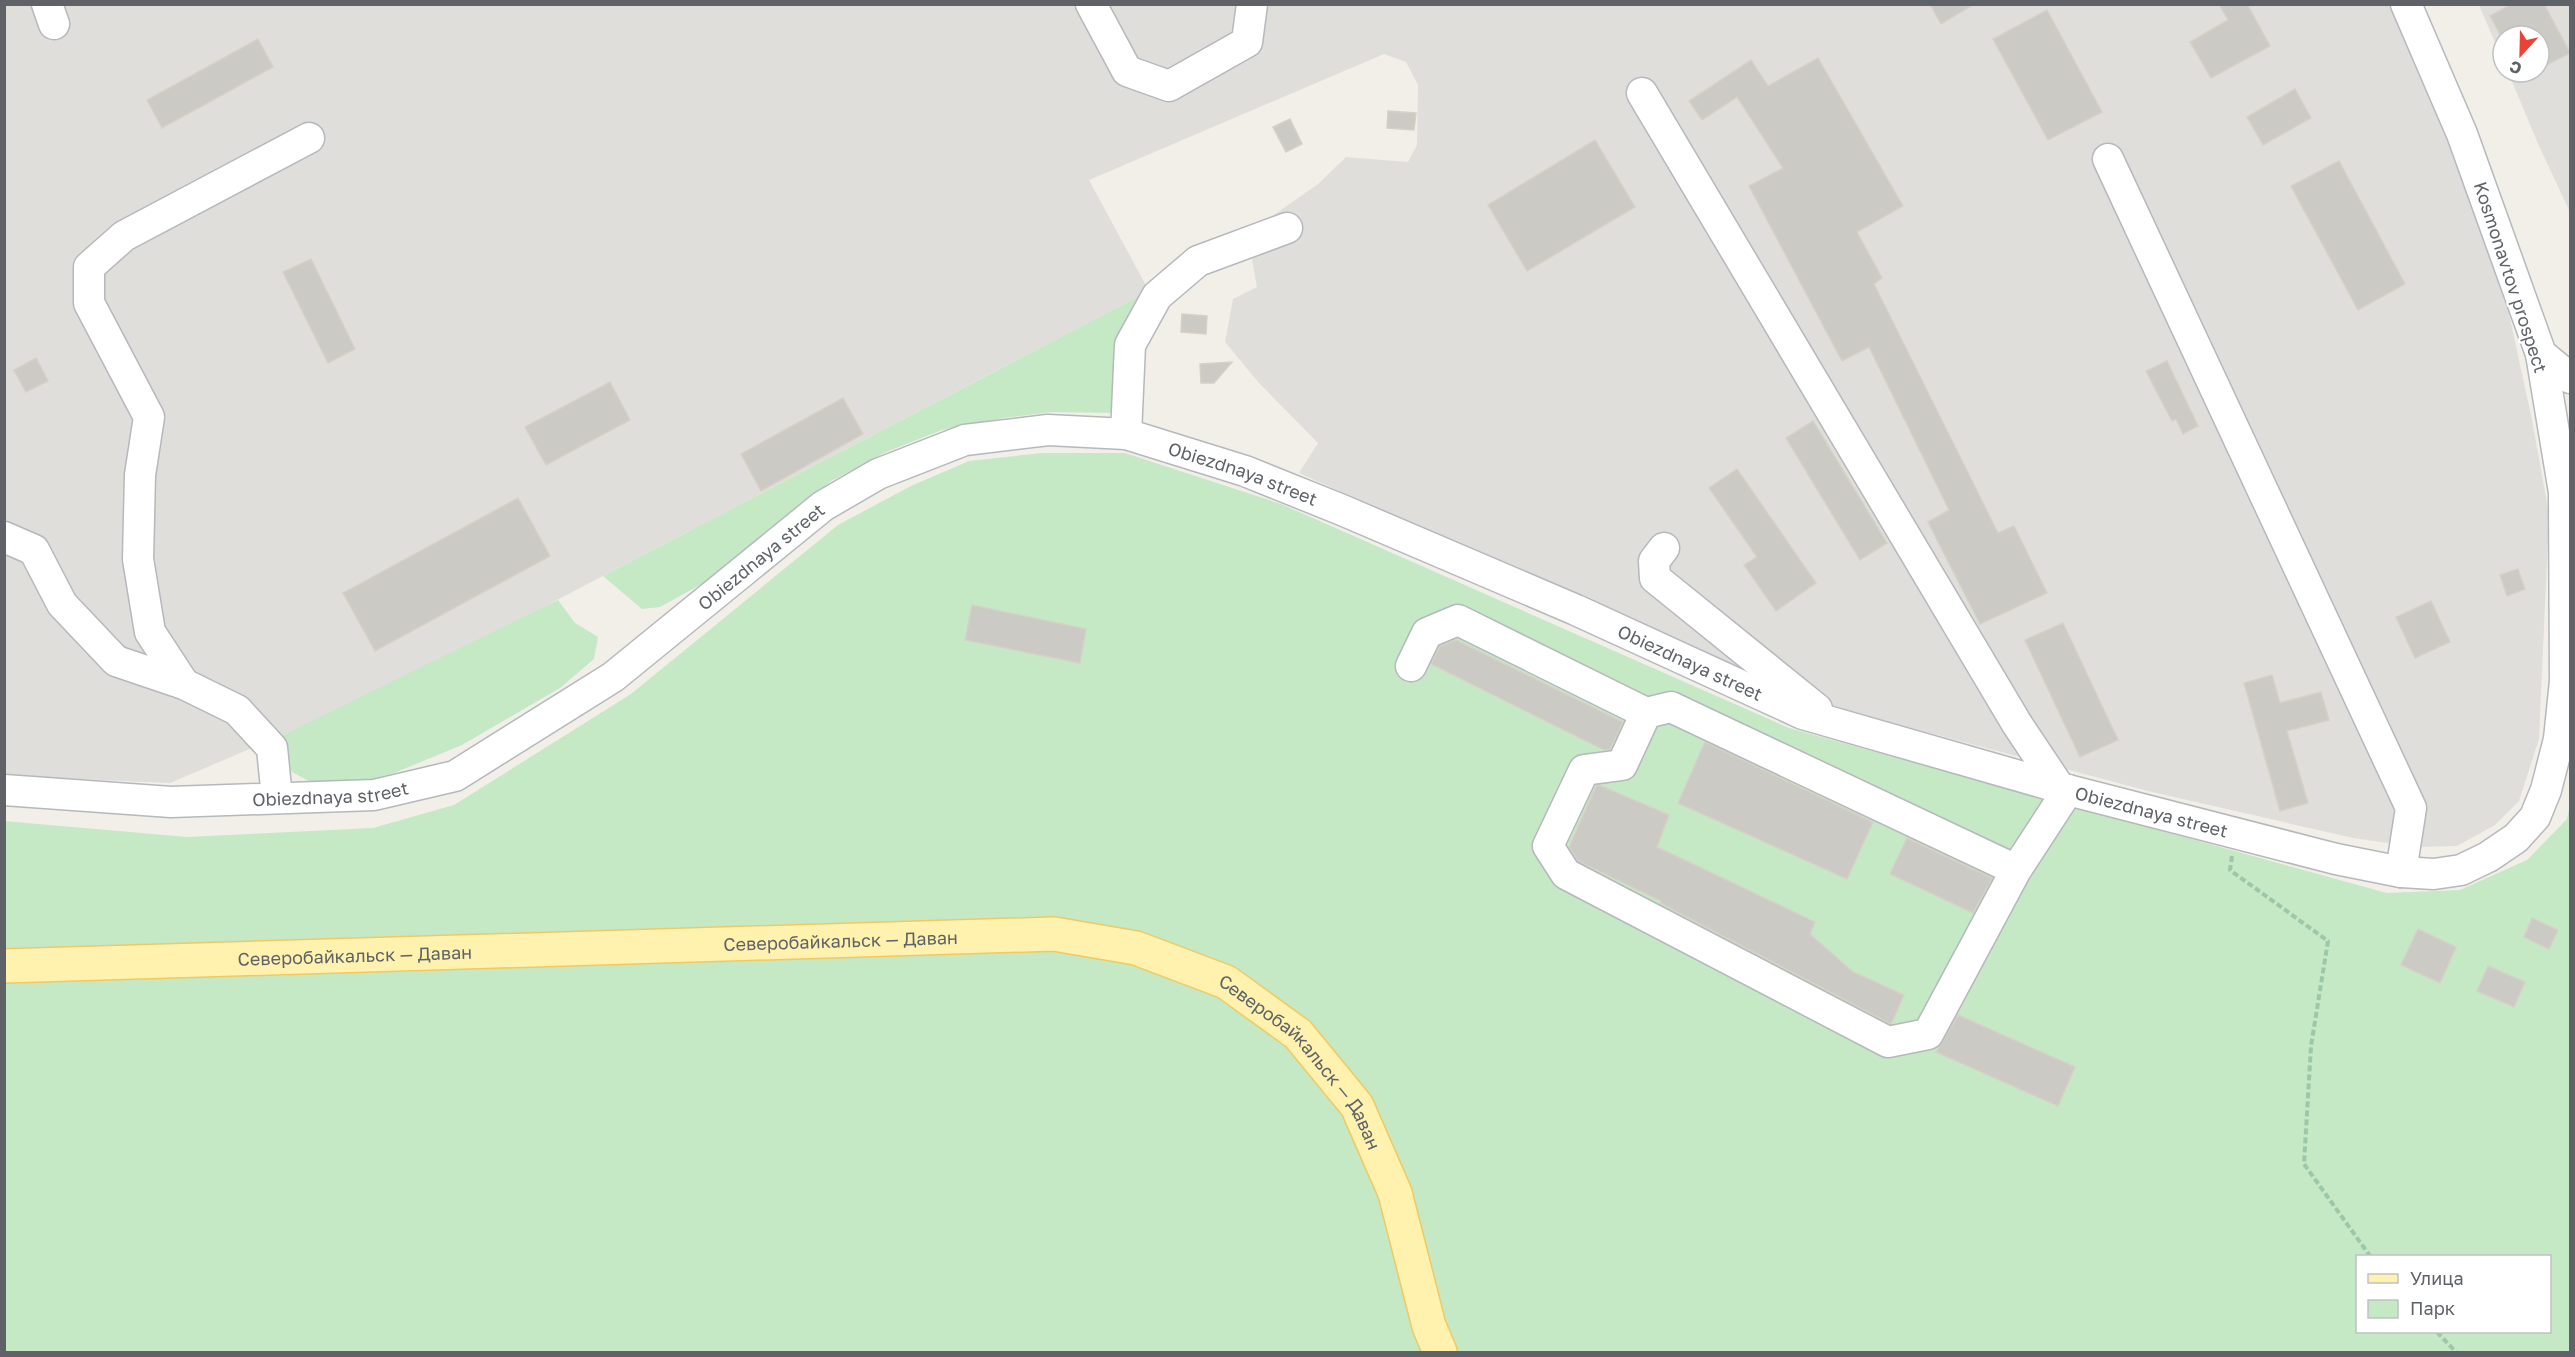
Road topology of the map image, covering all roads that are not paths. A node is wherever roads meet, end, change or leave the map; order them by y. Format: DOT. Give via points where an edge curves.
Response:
graph roads {
  1 [pos="1091,4"];
  2 [pos="1252,4"];
  3 [pos="2406,4"];
  4 [pos="1642,93"];
  5 [pos="309,138"];
  6 [pos="2108,159"];
  7 [pos="1287,228"];
  8 [pos="2541,354"];
  9 [pos="2571,378"];
  10 [pos="1126,434"];
  11 [pos="2567,499"];
  12 [pos="4,537"];
  13 [pos="1664,548"];
  14 [pos="1411,666"];
  15 [pos="184,684"];
  16 [pos="1646,713"];
  17 [pos="1833,723"];
  18 [pos="2064,789"];
  19 [pos="4,790"];
  20 [pos="277,798"];
  21 [pos="2516,838"];
  22 [pos="2016,870"];
  23 [pos="2401,872"];
  24 [pos="4,966"];
  25 [pos="1440,1353"];
  1 -- 2 [label="street" via="1127,70 1169,86 1247,42"];
  3 -- 8 [label="street, Kosmonavtov prospect" via="2462,134"];
  4 -- 18 [label="street" via="2011,714"];
  5 -- 15 [label="street" via="124,236 89,267 89,303 149,417 140,476 138,559 150,632"];
  6 -- 23 [label="street" via="2411,808"];
  7 -- 10 [label="street" via="1198,261 1157,296 1130,345"];
  8 -- 9 [label="street"];
  8 -- 11 [label="street, Kosmonavtov prospect"];
  10 -- 17 [label="street, Obiezdnaya street" via="1245,471 1342,510 1576,610 1803,714"];
  10 -- 20 [label="street, Obiezdnaya street" via="1048,430 965,440 878,474 823,506 613,678 454,776 374,795"];
  11 -- 21 [label="street, Kosmonavtov prospect" via="2565,681 2559,739 2535,818"];
  12 -- 15 [label="street" via="34,550 62,604 116,661"];
  13 -- 17 [label="street" via="1654,561 1655,578"];
  14 -- 16 [label="street" via="1427,633 1458,620"];
  15 -- 20 [label="street" via="237,710 272,748"];
  16 -- 22 [label="street" via="1671,707"];
  16 -- 22 [label="street" via="1622,765 1584,770 1548,846 1566,874 1888,1042 1928,1034"];
  17 -- 18 [label="street, Obiezdnaya street"];
  18 -- 22 [label="street"];
  18 -- 23 [label="street, Obiezdnaya street"];
  19 -- 20 [label="street, Obiezdnaya street" via="171,802"];
  21 -- 23 [label="street, Obiezdnaya street" via="2461,870 2434,874"];
  24 -- 25 [label="main road, Северобайкальск — Даван" via="1054,934 1136,948 1226,982 1298,1034 1357,1106 1395,1193 1429,1326"];
}
